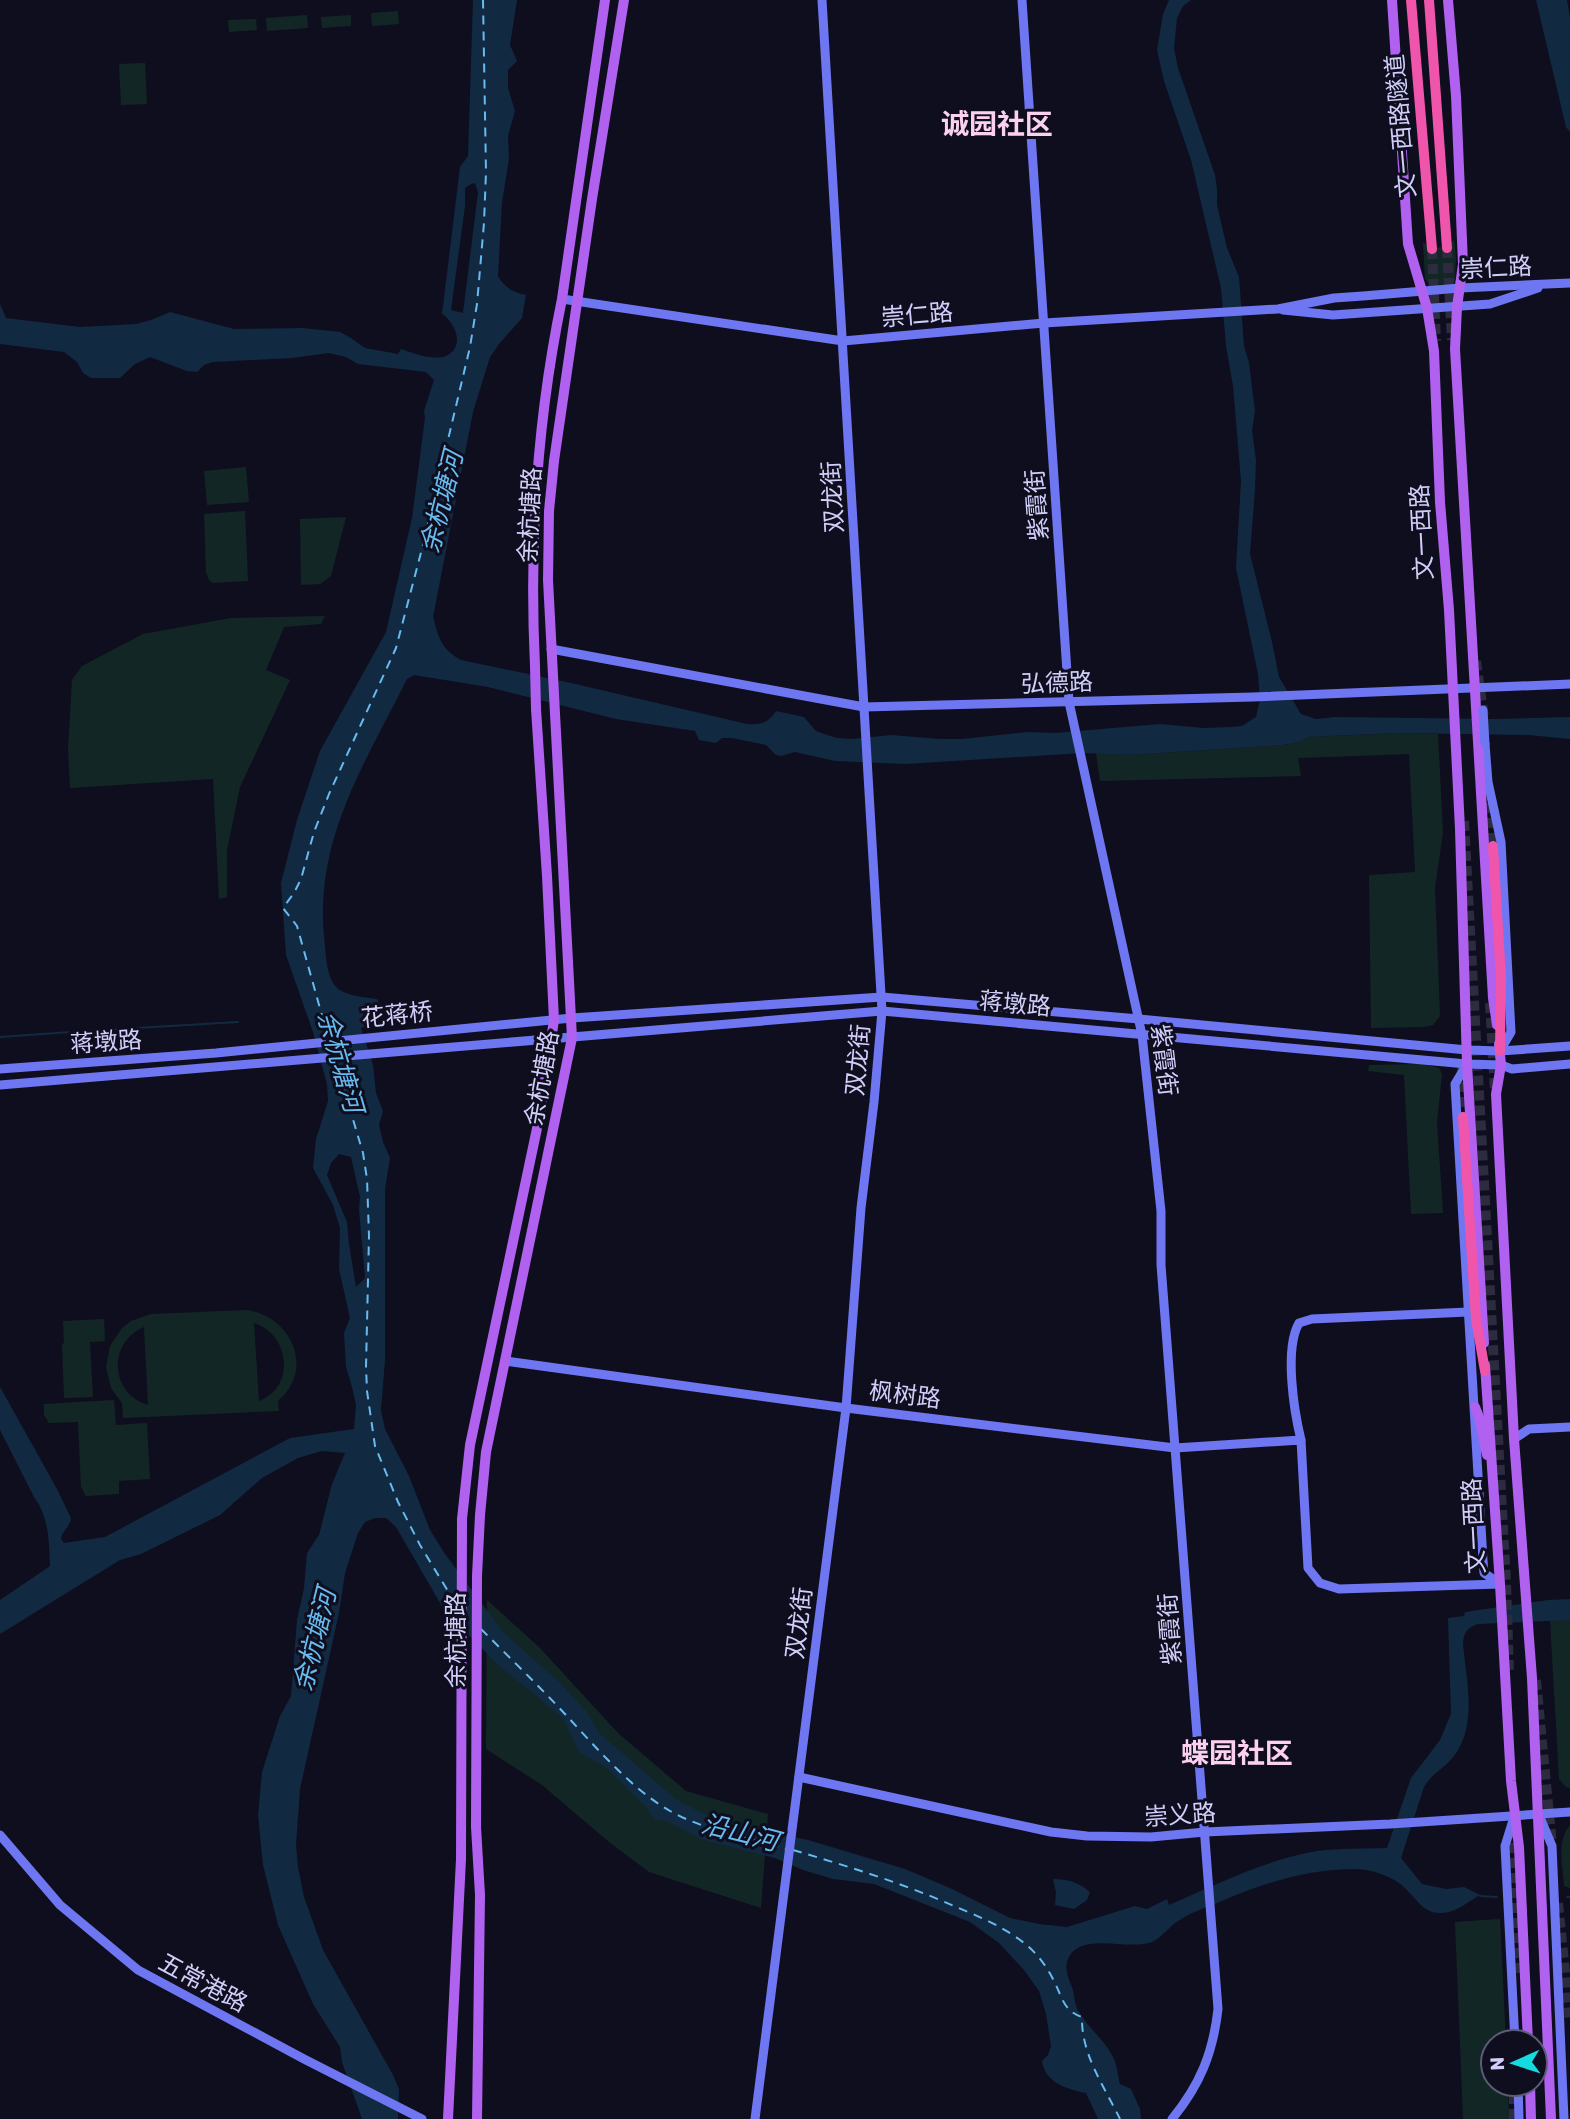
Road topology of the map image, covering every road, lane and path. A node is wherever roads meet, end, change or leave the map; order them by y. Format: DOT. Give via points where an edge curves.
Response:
graph roads {
  1 [pos="605,0"];
  2 [pos="624,0"];
  3 [pos="822,0"];
  4 [pos="1022,0"];
  5 [pos="1392,0"];
  6 [pos="1411,0"];
  7 [pos="1429,0"];
  8 [pos="1447,0"];
  9 [pos="1447,248"];
  10 [pos="1432,249"];
  11 [pos="1570,283"];
  12 [pos="1550,284"];
  13 [pos="1460,288"];
  14 [pos="1421,291"];
  15 [pos="562,299"];
  16 [pos="578,301"];
  17 [pos="1457,307"];
  18 [pos="1427,308"];
  19 [pos="1278,309"];
  20 [pos="1044,324"];
  21 [pos="843,341"];
  22 [pos="551,649"];
  23 [pos="1570,684"];
  24 [pos="1475,687"];
  25 [pos="1453,689"];
  26 [pos="1069,702"];
  27 [pos="864,708"];
  28 [pos="1482,745"];
  29 [pos="1493,846"];
  30 [pos="882,997"];
  31 [pos="882,1011"];
  32 [pos="572,1018"];
  33 [pos="1139,1019"];
  34 [pos="554,1020"];
  35 [pos="456,1029"];
  36 [pos="1142,1035"];
  37 [pos="572,1038"];
  38 [pos="552,1040"];
  39 [pos="456,1046"];
  40 [pos="1570,1046"];
  41 [pos="1467,1051"];
  42 [pos="1500,1051"];
  43 [pos="216,1053"];
  44 [pos="1467,1064"];
  45 [pos="1570,1064"];
  46 [pos="1501,1065"];
  47 [pos="215,1066"];
  48 [pos="0,1069"];
  49 [pos="0,1085"];
  50 [pos="1463,1117"];
  51 [pos="1468,1312"];
  52 [pos="505,1361"];
  53 [pos="1485,1371"];
  54 [pos="1475,1407"];
  55 [pos="846,1408"];
  56 [pos="1513,1420"];
  57 [pos="1570,1427"];
  58 [pos="1529,1429"];
  59 [pos="1514,1439"];
  60 [pos="1301,1440"];
  61 [pos="1175,1448"];
  62 [pos="1492,1468"];
  63 [pos="1500,1584"];
  64 [pos="799,1777"];
  65 [pos="1570,1812"];
  66 [pos="1538,1814"];
  67 [pos="1515,1815"];
  68 [pos="1205,1832"];
  69 [pos="0,1835"];
  70 [pos="1514,2028"];
  71 [pos="1527,2028"];
  72 [pos="1518,2098"];
  73 [pos="1530,2098"];
  74 [pos="422,2119"];
  75 [pos="448,2119"];
  76 [pos="477,2119"];
  77 [pos="755,2119"];
  78 [pos="1171,2119"];
  79 [pos="1519,2119"];
  80 [pos="1531,2119"];
  81 [pos="1551,2119"];
  82 [pos="1564,2119"];
  1 -- 15 [label="main road, 余杭塘路"];
  2 -- 16 [label="main road, 余杭塘路"];
  3 -- 21 [label="street, 双龙街"];
  4 -- 20 [label="street, 紫霞街"];
  5 -- 14 [label="main road, 文一西路" via="1408,244"];
  6 -- 10 [label="highway, 文一西路隧道"];
  7 -- 9 [label="highway, 文一西路隧道"];
  8 -- 13 [label="main road, 文一西路" via="1462,239"];
  11 -- 12 [label="street, 崇仁路"];
  12 -- 13 [label="street, 崇仁路"];
  12 -- 17 [label="street, 崇仁路" via="1490,304"];
  13 -- 14 [label="street, 崇仁路"];
  13 -- 17 [label="main road, 文一西路"];
  14 -- 18 [label="main road, 文一西路"];
  14 -- 19 [label="street, 崇仁路" via="1334,298"];
  15 -- 16 [label="street, 崇仁路"];
  15 -- 34 [label="main road, 余杭塘路, bridge" via="535,495 532,560"];
  16 -- 21 [label="street, 崇仁路"];
  16 -- 22 [label="main road, 余杭塘路" via="549,511"];
  17 -- 18 [label="street, 崇仁路"];
  17 -- 24 [label="main road, 文一西路" via="1455,349"];
  18 -- 19 [label="street, 崇仁路" via="1333,315"];
  18 -- 25 [label="main road, 文一西路" via="1434,351"];
  19 -- 20 [label="street, 崇仁路"];
  20 -- 21 [label="street, 崇仁路"];
  20 -- 26 [label="street, 紫霞街"];
  21 -- 27 [label="street, 双龙街"];
  22 -- 27 [label="street, 弘德路"];
  22 -- 32 [label="main road, 余杭塘路"];
  23 -- 24 [label="street, 弘德路"];
  24 -- 25 [label="street, 弘德路"];
  24 -- 28 [label="main road, 文一西路"];
  25 -- 26 [label="street, 弘德路"];
  25 -- 41 [label="main road, 文一西路"];
  26 -- 27 [label="street, 弘德路"];
  26 -- 33 [label="street, 紫霞街"];
  27 -- 30 [label="street, 双龙街"];
  28 -- 42 [label="main road, 文一西路" via="1493,998"];
  28 -- 42 [label="street, 文一西路" via="1501,842 1511,1032"];
  29 -- 42 [label="highway"];
  30 -- 31 [label="street, 双龙街"];
  30 -- 32 [label="street, 蒋墩路"];
  30 -- 33 [label="street, 蒋墩路"];
  31 -- 36 [label="street, 蒋墩路"];
  31 -- 37 [label="street, 蒋墩路"];
  31 -- 55 [label="street, 双龙街"];
  32 -- 34 [label="street, 蒋墩路"];
  32 -- 37 [label="main road, 余杭塘路"];
  33 -- 36 [label="street, 紫霞街"];
  33 -- 41 [label="street, 蒋墩路"];
  34 -- 35 [label="street, 蒋墩路"];
  34 -- 38 [label="main road, 余杭塘路"];
  35 -- 43 [label="street, 花蒋桥"];
  36 -- 44 [label="street, 蒋墩路"];
  36 -- 61 [label="street, 紫霞街" via="1161,1211 1160,1265"];
  37 -- 38 [label="street, 蒋墩路"];
  37 -- 52 [label="main road, 余杭塘路"];
  38 -- 39 [label="street, 蒋墩路"];
  38 -- 75 [label="main road, 余杭塘路" via="470,1445 462,1519 461,1859"];
  39 -- 47 [label="street, 花蒋桥"];
  40 -- 42 [label="street, 蒋墩路"];
  41 -- 42 [label="street, 蒋墩路"];
  41 -- 44 [label="main road, 文一西路"];
  42 -- 46 [label="main road, 文一西路"];
  43 -- 48 [label="street, 蒋墩路"];
  44 -- 46 [label="street, 蒋墩路"];
  44 -- 51 [label="street, 文一西路" via="1455,1084"];
  44 -- 53 [label="main road, 文一西路"];
  45 -- 46 [label="street, 蒋墩路" via="1512,1069"];
  46 -- 56 [label="main road, 文一西路" via="1496,1094"];
  47 -- 49 [label="street, 蒋墩路"];
  50 -- 53 [label="highway" via="1476,1320"];
  51 -- 54 [label="street, 文一西路"];
  51 -- 60 [label="street" via="1299,1323 1291,1345"];
  52 -- 55 [label="street, 枫树路"];
  52 -- 76 [label="main road, 余杭塘路" via="486,1452 477,1576"];
  53 -- 62 [label="main road, 文一西路"];
  54 -- 62 [label="main road"];
  54 -- 63 [label="street, 文一西路" via="1484,1573"];
  55 -- 61 [label="street, 枫树路"];
  55 -- 64 [label="street, 双龙街"];
  56 -- 58 [label="street"];
  56 -- 59 [label="main road, 文一西路"];
  57 -- 58 [label="street"];
  58 -- 59 [label="street"];
  59 -- 66 [label="main road, 文一西路"];
  60 -- 61 [label="street, 枫树路"];
  60 -- 63 [label="street" via="1308,1568 1320,1583 1339,1589"];
  61 -- 68 [label="street, 紫霞街"];
  62 -- 63 [label="main road, 文一西路"];
  63 -- 67 [label="main road"];
  64 -- 68 [label="street, 崇义路" via="1051,1832 1121,1838"];
  64 -- 77 [label="street, 双龙街"];
  65 -- 66 [label="street, 崇义路"];
  66 -- 67 [label="street, 崇义路"];
  66 -- 81 [label="main road"];
  66 -- 82 [label="street" via="1552,1846"];
  67 -- 68 [label="street, 崇义路"];
  67 -- 70 [label="street" via="1505,1846"];
  67 -- 71 [label="main road"];
  68 -- 78 [label="street, 紫霞街" via="1218,2009 1205,2067"];
  69 -- 74 [label="street, 五常港路" via="60,1905 138,1970"];
  72 -- 79 [label="street"];
  73 -- 80 [label="main road"];
}
